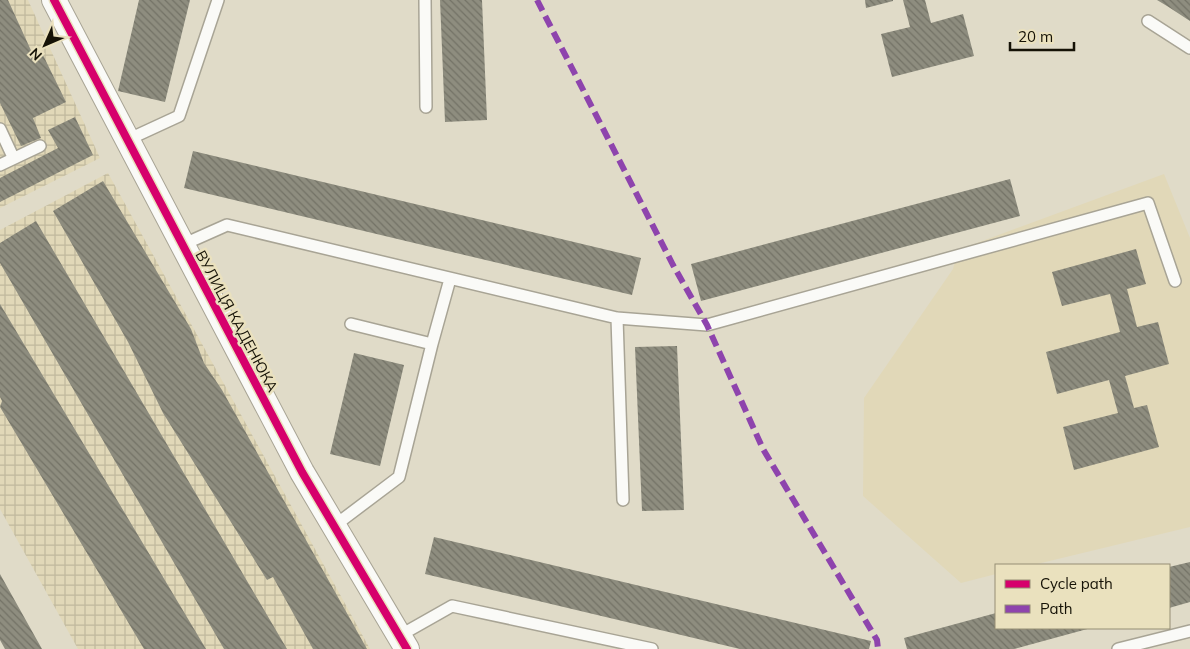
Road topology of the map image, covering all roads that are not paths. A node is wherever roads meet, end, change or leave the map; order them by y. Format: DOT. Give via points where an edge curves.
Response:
graph roads {
  1 [pos="54,0"];
  2 [pos="218,0"];
  3 [pos="425,0"];
  4 [pos="1148,21"];
  5 [pos="1190,48"];
  6 [pos="426,107"];
  7 [pos="0,129"];
  8 [pos="127,140"];
  9 [pos="40,146"];
  10 [pos="13,157"];
  11 [pos="0,165"];
  12 [pos="182,245"];
  13 [pos="450,279"];
  14 [pos="1175,281"];
  15 [pos="617,318"];
  16 [pos="350,324"];
  17 [pos="432,344"];
  18 [pos="623,500"];
  19 [pos="334,526"];
  20 [pos="1190,631"];
  21 [pos="403,643"];
  22 [pos="652,649"];
  23 [pos="1118,649"];
  1 -- 8 [label="street, ВУЛИЦЯ КАДЕНЮКА"];
  2 -- 8 [label="lane" via="179,116"];
  3 -- 6 [label="lane"];
  4 -- 5 [label="lane"];
  7 -- 10 [label="lane"];
  8 -- 12 [label="street, ВУЛИЦЯ КАДЕНЮКА"];
  9 -- 10 [label="lane"];
  10 -- 11 [label="lane"];
  12 -- 13 [label="lane" via="227,225"];
  12 -- 19 [label="street, ВУЛИЦЯ КАДЕНЮКА"];
  13 -- 15 [label="lane"];
  13 -- 17 [label="lane"];
  14 -- 15 [label="lane" via="1148,203 707,325"];
  15 -- 18 [label="lane"];
  16 -- 17 [label="lane"];
  17 -- 19 [label="lane" via="399,478"];
  19 -- 21 [label="street, ВУЛИЦЯ КАДЕНЮКА"];
  20 -- 23 [label="lane"];
  21 -- 22 [label="lane" via="452,606"];
}
